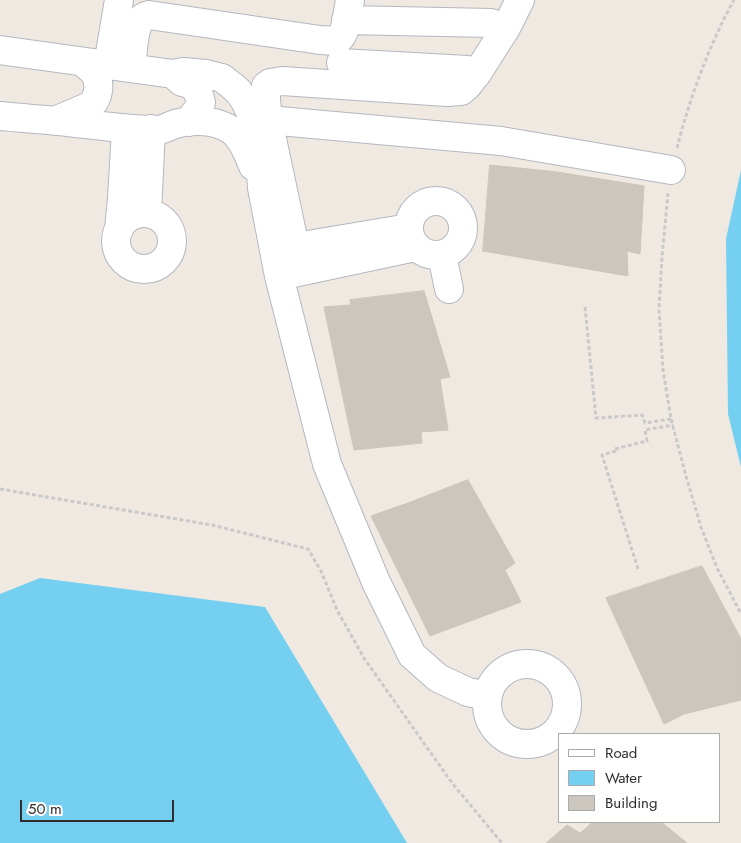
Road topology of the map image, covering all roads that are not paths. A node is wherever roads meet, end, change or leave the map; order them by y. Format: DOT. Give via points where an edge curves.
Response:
graph roads {
  1 [pos="120,0"];
  2 [pos="520,0"];
  3 [pos="144,16"];
  4 [pos="506,28"];
  5 [pos="344,30"];
  6 [pos="0,50"];
  7 [pos="108,65"];
  8 [pos="173,74"];
  9 [pos="2,118"];
  10 [pos="56,120"];
  11 [pos="268,120"];
  12 [pos="188,122"];
  13 [pos="138,129"];
  14 [pos="671,170"];
  15 [pos="262,188"];
  16 [pos="147,213"];
  17 [pos="119,229"];
  18 [pos="412,237"];
  19 [pos="442,256"];
  20 [pos="282,258"];
  21 [pos="449,289"];
  22 [pos="487,696"];
  1 -- 3 [label="lane" via="129,11"];
  1 -- 7 [label="lane"];
  2 -- 4 [label="lane"];
  3 -- 5 [label="lane" via="320,40 334,40"];
  3 -- 7 [label="lane"];
  4 -- 5 [label="lane" via="491,23"];
  4 -- 5 [label="lane" via="468,85 461,91 447,92"];
  5 -- 11 [label="lane" via="282,81 266,86"];
  6 -- 7 [label="lane"];
  7 -- 8 [label="lane"];
  7 -- 10 [label="lane" via="94,72 99,89 95,102"];
  8 -- 12 [label="lane" via="195,88 199,95 199,108"];
  8 -- 15 [label="lane" via="184,72 222,78 238,91 251,114 260,157"];
  9 -- 10 [label="lane"];
  10 -- 13 [label="lane"];
  11 -- 14 [label="lane" via="501,140"];
  11 -- 20 [label="lane"];
  12 -- 13 [label="lane" via="160,130"];
  12 -- 15 [label="lane" via="222,125 239,137"];
  13 -- 16 [label="lane"];
  13 -- 17 [label="lane"];
  15 -- 20 [label="lane"];
  16 -- 17 [label="lane" via="130,216"];
  16 -- 17 [label="lane" via="163,220 171,235 169,253 158,266 140,269 125,261 117,246"];
  18 -- 19 [label="lane" via="426,255"];
  18 -- 19 [label="lane" via="412,215 420,205 446,202 461,215 464,227 457,246"];
  18 -- 20 [label="lane"];
  19 -- 21 [label="lane"];
  20 -- 22 [label="lane" via="327,464 376,582 412,654 438,678 468,692"];
}
